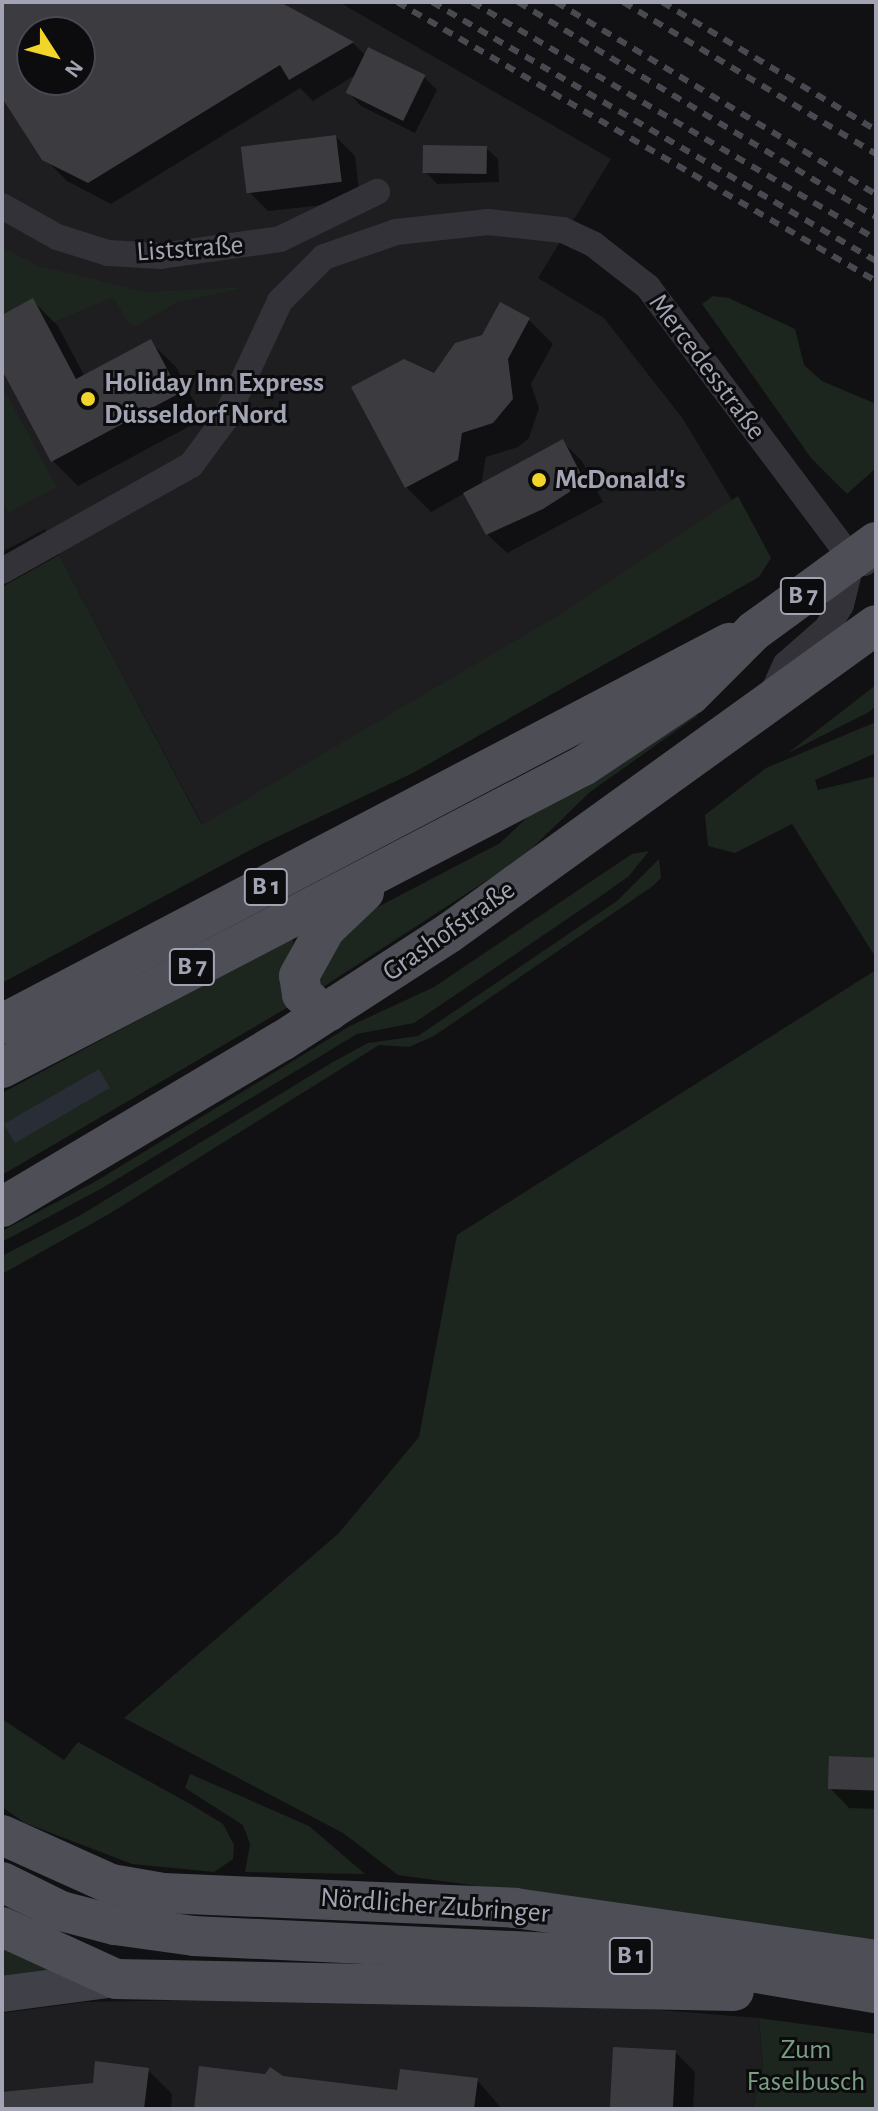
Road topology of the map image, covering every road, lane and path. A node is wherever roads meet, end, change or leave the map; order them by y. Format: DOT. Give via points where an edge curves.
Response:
graph roads {
  1 [pos="377,192"];
  2 [pos="2,206"];
  3 [pos="868,556"];
  4 [pos="2,571"];
  5 [pos="876,625"];
  6 [pos="754,631"];
  7 [pos="769,702"];
  8 [pos="384,869"];
  9 [pos="329,1011"];
  10 [pos="18,1016"];
  11 [pos="2,1068"];
  12 [pos="3,1207"];
  13 [pos="2,1835"];
  14 [pos="2,1882"];
  15 [pos="2,1927"];
  16 [pos="876,1960"];
  17 [pos="116,1979"];
  18 [pos="876,1993"];
  19 [pos="2,1994"];
  20 [pos="876,2007"];
  1 -- 2 [label="street, Liststraße" via="280,239 161,256 108,253 57,237"];
  3 -- 4 [label="street, Mercedesstraße" via="648,287 593,244 563,230 500,222 396,232 324,257 280,301 225,419 191,465"];
  3 -- 6 [label="main road, B 7"];
  3 -- 7 [label="street" via="827,628 786,664"];
  5 -- 7 [label="main road, Grashofstraße"];
  6 -- 8 [label="main road, B 7" via="690,695 610,749"];
  6 -- 10 [label="main road, B 1"];
  7 -- 9 [label="main road, Grashofstraße" via="449,933"];
  8 -- 9 [label="main road" via="325,929 301,968 302,994 318,1009"];
  8 -- 11 [label="main road, B 7"];
  9 -- 12 [label="main road, Grashofstraße"];
  13 -- 16 [label="main road, Nördlicher Zubringer / B 1" via="111,1884 163,1893 515,1908"];
  14 -- 18 [label="main road, B 1" via="61,1911 194,1936 668,1958"];
  15 -- 17 [label="main road"];
  17 -- 19 [label="main road"];
  17 -- 20 [label="main road, B 1" via="718,1989"];
}
